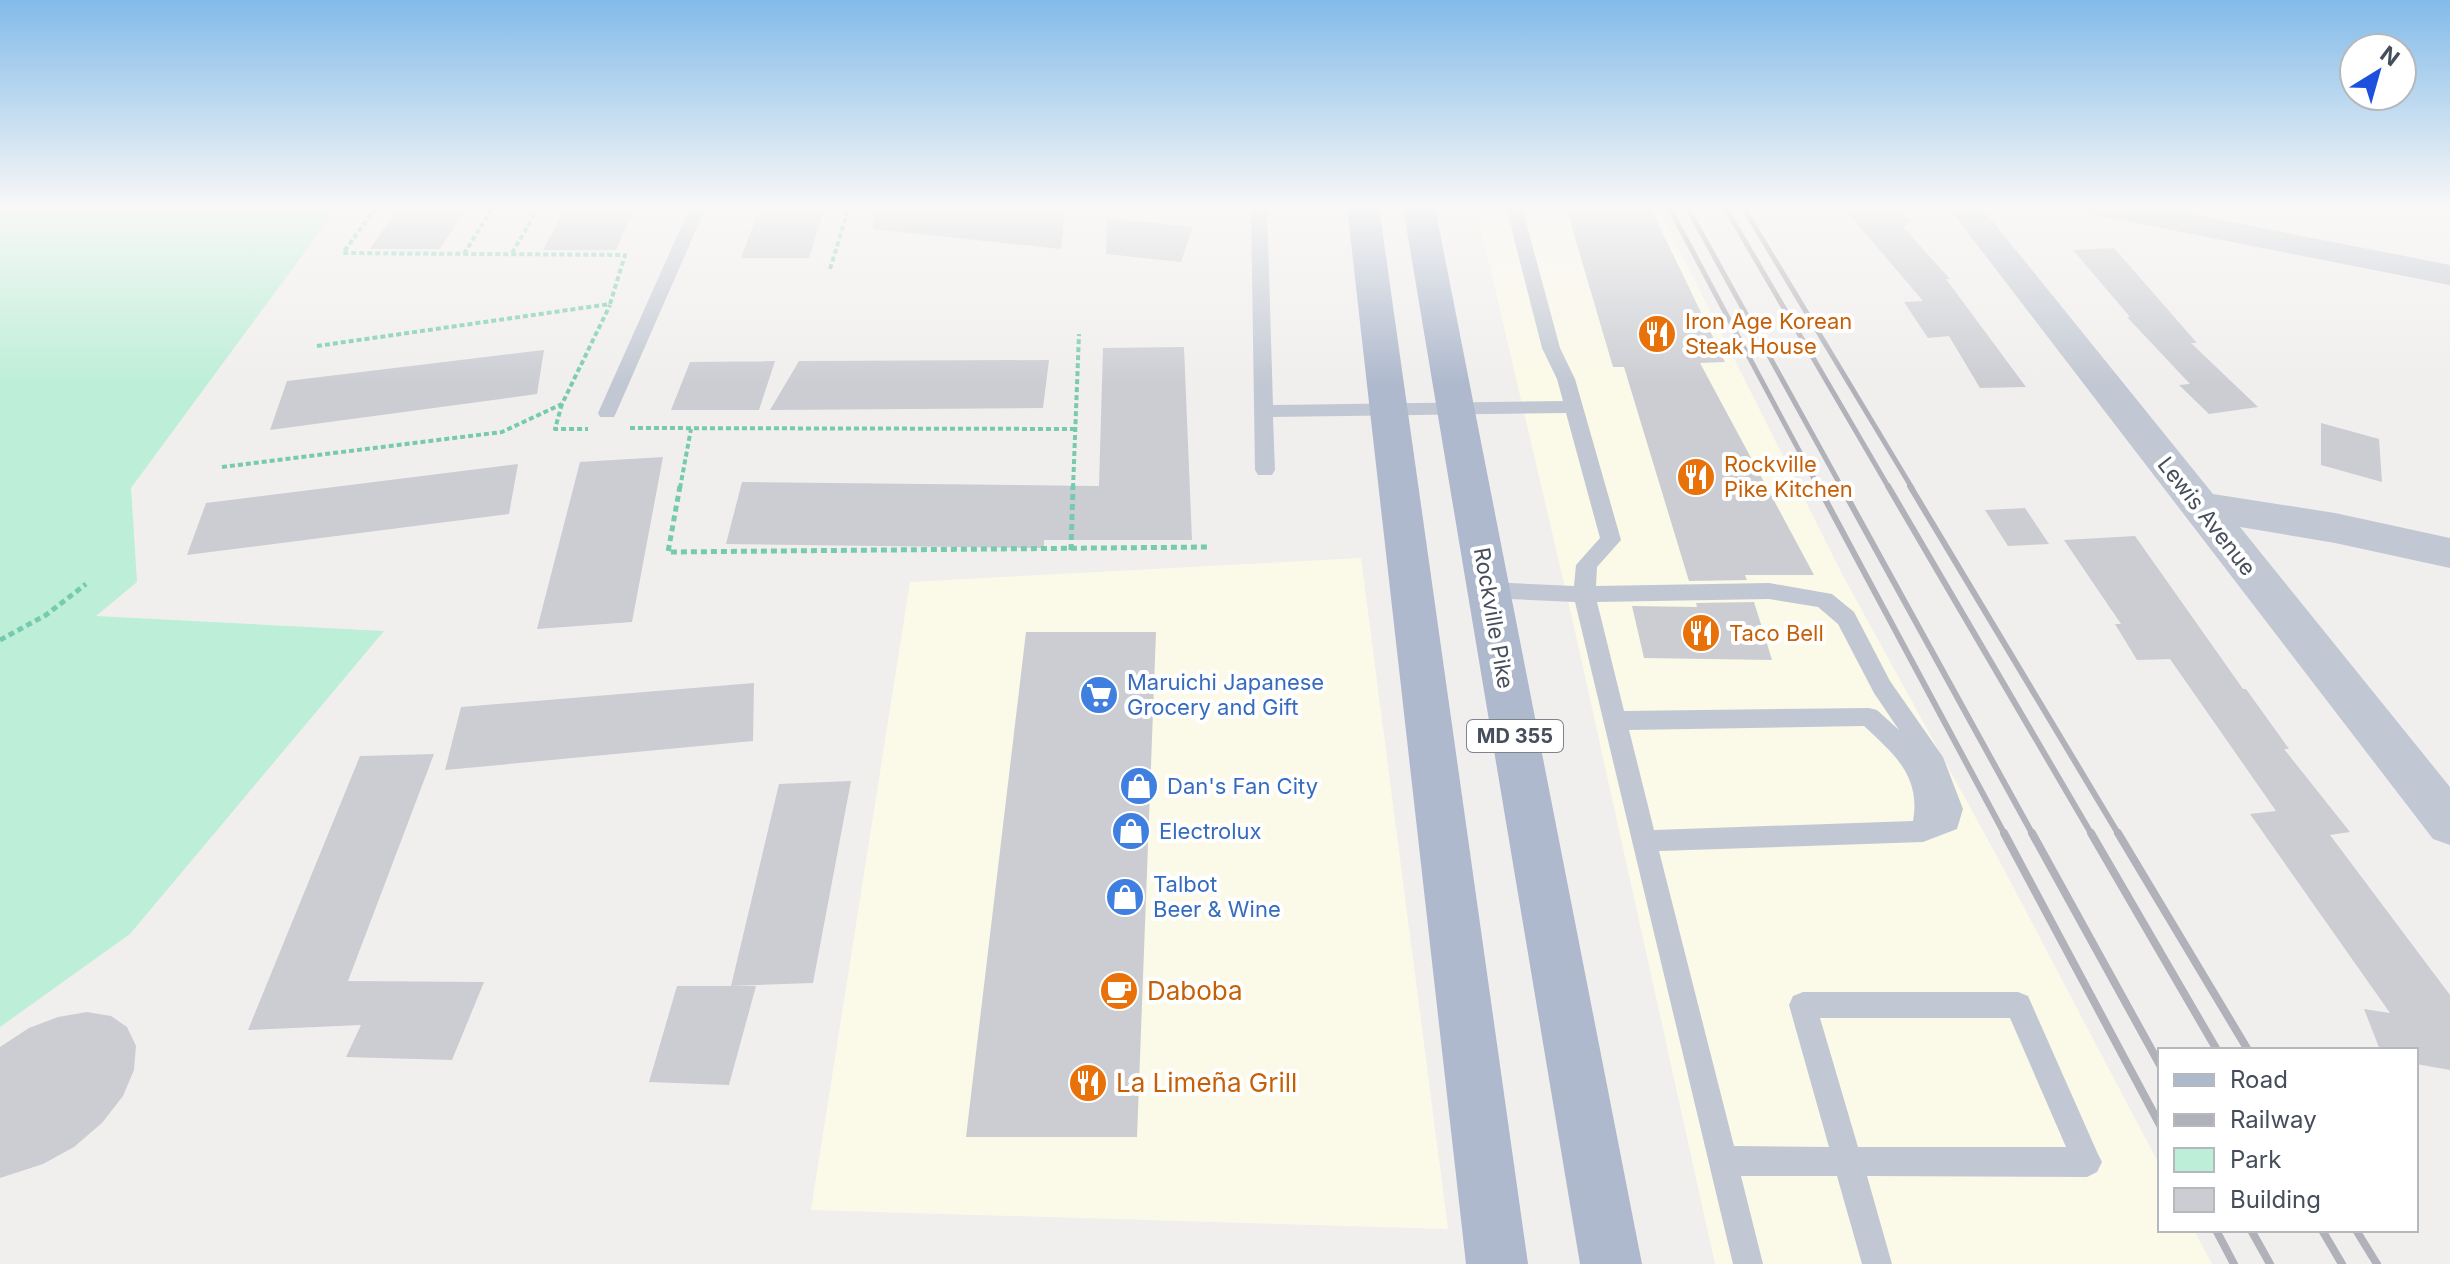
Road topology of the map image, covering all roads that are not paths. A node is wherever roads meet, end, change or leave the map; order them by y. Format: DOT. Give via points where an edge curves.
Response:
graph roads {
  1 [pos="673,266"];
  2 [pos="1260,266"];
  3 [pos="1371,266"];
  4 [pos="1430,266"];
  5 [pos="1529,266"];
  6 [pos="2010,266"];
  7 [pos="2404,266"];
  8 [pos="2450,275"];
  9 [pos="1574,407"];
  10 [pos="1456,409"];
  11 [pos="1264,411"];
  12 [pos="1389,411"];
  13 [pos="608,423"];
  14 [pos="1265,470"];
  15 [pos="2198,506"];
  16 [pos="2450,553"];
  17 [pos="1489,590"];
  18 [pos="1584,594"];
  19 [pos="1615,721"];
  20 [pos="2450,824"];
  21 [pos="1923,831"];
  22 [pos="1645,841"];
  23 [pos="1723,1161"];
  24 [pos="1848,1161"];
  25 [pos="1497,1264"];
  26 [pos="1611,1264"];
  27 [pos="1748,1264"];
  28 [pos="1877,1264"];
  1 -- 13 [label="lane"];
  2 -- 11 [label="lane"];
  3 -- 12 [label="main road"];
  4 -- 10 [label="main road, Rockville Pike / MD 355"];
  5 -- 9 [label="lane" via="1551,348"];
  6 -- 15 [label="street, Lewis Avenue"];
  7 -- 8 [label="street"];
  9 -- 10 [label="lane"];
  9 -- 18 [label="lane" via="1611,540 1587,565"];
  10 -- 12 [label="lane"];
  10 -- 17 [label="main road, Rockville Pike / MD 355"];
  11 -- 12 [label="lane"];
  11 -- 14 [label="lane"];
  12 -- 25 [label="main road"];
  15 -- 16 [label="street"];
  15 -- 20 [label="street, Lewis Avenue"];
  17 -- 18 [label="lane"];
  17 -- 26 [label="main road, Rockville Pike / MD 355"];
  18 -- 19 [label="lane"];
  18 -- 21 [label="lane" via="1769,591 1824,600 1846,618 1882,687 1935,764 1951,809 1948,822"];
  19 -- 21 [label="lane" via="1869,717 1906,751 1929,798"];
  19 -- 22 [label="lane"];
  21 -- 22 [label="lane"];
  22 -- 23 [label="lane"];
  23 -- 24 [label="lane"];
  23 -- 27 [label="lane"];
  24 -- 24 [label="lane" via="1959,1161 2087,1162 2018,1005 1803,1005"];
  24 -- 28 [label="lane"];
}
